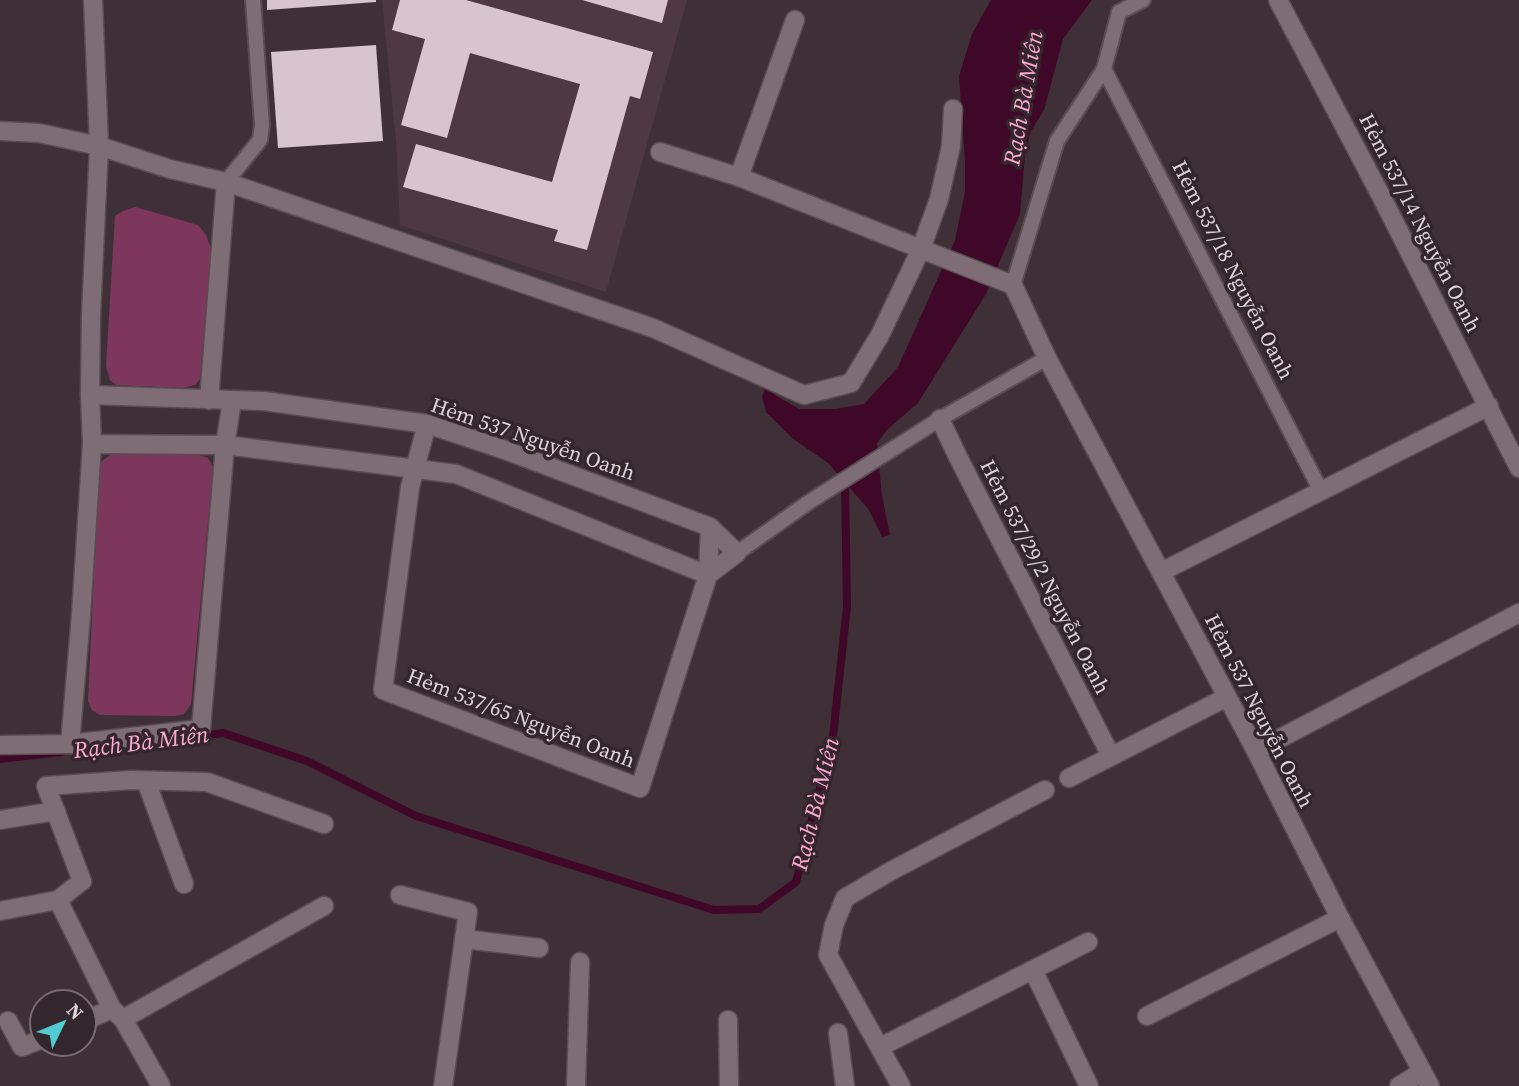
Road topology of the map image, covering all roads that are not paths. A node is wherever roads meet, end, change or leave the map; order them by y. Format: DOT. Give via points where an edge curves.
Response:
graph roads {
  1 [pos="93,0"];
  2 [pos="253,0"];
  3 [pos="1143,0"];
  4 [pos="1278,0"];
  5 [pos="795,20"];
  6 [pos="1104,69"];
  7 [pos="953,109"];
  8 [pos="0,131"];
  9 [pos="99,146"];
  10 [pos="660,152"];
  11 [pos="739,177"];
  12 [pos="226,182"];
  13 [pos="929,252"];
  14 [pos="1005,282"];
  15 [pos="1047,358"];
  16 [pos="90,395"];
  17 [pos="209,400"];
  18 [pos="232,401"];
  19 [pos="1489,406"];
  20 [pos="934,423"];
  21 [pos="427,424"];
  22 [pos="92,444"];
  23 [pos="225,446"];
  24 [pos="1519,468"];
  25 [pos="414,469"];
  26 [pos="1321,491"];
  27 [pos="710,527"];
  28 [pos="737,553"];
  29 [pos="1161,572"];
  30 [pos="708,575"];
  31 [pos="1519,613"];
  32 [pos="1227,696"];
  33 [pos="70,744"];
  34 [pos="0,746"];
  35 [pos="1256,751"];
  36 [pos="1111,756"];
  37 [pos="1069,778"];
  38 [pos="146,781"];
  39 [pos="1045,790"];
  40 [pos="56,811"];
  41 [pos="0,820"];
  42 [pos="324,824"];
  43 [pos="184,884"];
  44 [pos="400,895"];
  45 [pos="58,901"];
  46 [pos="324,906"];
  47 [pos="0,911"];
  48 [pos="1340,918"];
  49 [pos="464,939"];
  50 [pos="1088,942"];
  51 [pos="539,948"];
  52 [pos="580,962"];
  53 [pos="1033,970"];
  54 [pos="117,1014"];
  55 [pos="1147,1016"];
  56 [pos="98,1018"];
  57 [pos="728,1020"];
  58 [pos="8,1021"];
  59 [pos="838,1033"];
  60 [pos="28,1045"];
  61 [pos="880,1047"];
  62 [pos="1426,1079"];
  63 [pos="161,1086"];
  64 [pos="443,1086"];
  65 [pos="576,1086"];
  66 [pos="729,1086"];
  67 [pos="845,1086"];
  68 [pos="901,1086"];
  69 [pos="1089,1086"];
  70 [pos="1399,1086"];
  1 -- 9 [label="street"];
  2 -- 12 [label="lane" via="260,140"];
  3 -- 6 [label="lane" via="1119,12"];
  4 -- 19 [label="street, Hẻm 537/14 Nguyễn Oanh"];
  5 -- 11 [label="street"];
  6 -- 14 [label="lane" via="1058,141"];
  6 -- 26 [label="lane, Hẻm 537/18 Nguyễn Oanh"];
  7 -- 13 [label="street" via="951,146"];
  8 -- 9 [label="street" via="39,132"];
  9 -- 12 [label="street"];
  9 -- 16 [label="street"];
  10 -- 11 [label="street"];
  11 -- 13 [label="street"];
  12 -- 13 [label="street" via="653,328 804,395 851,383"];
  12 -- 17 [label="street"];
  13 -- 14 [label="street"];
  14 -- 15 [label="street, Hẻm 537 Nguyễn Oanh"];
  15 -- 20 [label="lane"];
  15 -- 29 [label="street, Hẻm 537 Nguyễn Oanh"];
  16 -- 17 [label="street, Hẻm 537 Nguyễn Oanh"];
  16 -- 22 [label="street"];
  17 -- 18 [label="street, Hẻm 537 Nguyễn Oanh"];
  18 -- 21 [label="street, Hẻm 537 Nguyễn Oanh" via="264,401"];
  18 -- 23 [label="street"];
  19 -- 24 [label="street, Hẻm 537/14 Nguyễn Oanh"];
  19 -- 26 [label="street"];
  20 -- 28 [label="lane"];
  20 -- 36 [label="street, Hẻm 537/29/2 Nguyễn Oanh" via="958,457"];
  21 -- 25 [label="street, Hẻm 537/65 Nguyễn Oanh"];
  21 -- 27 [label="street, Hẻm 537 Nguyễn Oanh"];
  22 -- 23 [label="street"];
  22 -- 33 [label="street"];
  23 -- 25 [label="street"];
  23 -- 33 [label="street" via="201,729"];
  25 -- 30 [label="street" via="456,474"];
  25 -- 30 [label="street, Hẻm 537/65 Nguyễn Oanh" via="383,690 640,788"];
  26 -- 29 [label="street"];
  27 -- 28 [label="street, Hẻm 537 Nguyễn Oanh"];
  27 -- 30 [label="street, Hẻm 537/65 Nguyễn Oanh"];
  28 -- 30 [label="street"];
  29 -- 32 [label="street, Hẻm 537 Nguyễn Oanh"];
  31 -- 35 [label="street"];
  32 -- 35 [label="street, Hẻm 537 Nguyễn Oanh"];
  32 -- 36 [label="street"];
  33 -- 34 [label="street"];
  35 -- 48 [label="street, Hẻm 537 Nguyễn Oanh"];
  36 -- 37 [label="street"];
  38 -- 40 [label="street" via="47,786"];
  38 -- 42 [label="street" via="207,782"];
  38 -- 43 [label="street"];
  39 -- 61 [label="street" via="845,898 828,955"];
  40 -- 41 [label="street"];
  40 -- 45 [label="street" via="82,881"];
  44 -- 49 [label="street" via="468,912"];
  45 -- 47 [label="street"];
  45 -- 54 [label="street"];
  46 -- 54 [label="street"];
  48 -- 55 [label="street"];
  48 -- 62 [label="street, Hẻm 537 Nguyễn Oanh"];
  49 -- 51 [label="street"];
  49 -- 64 [label="street"];
  50 -- 53 [label="street"];
  52 -- 65 [label="street"];
  53 -- 61 [label="street"];
  53 -- 69 [label="street"];
  54 -- 56 [label="street"];
  54 -- 63 [label="street"];
  57 -- 66 [label="street"];
  58 -- 60 [label="street" via="22,1047"];
  59 -- 67 [label="street"];
  61 -- 68 [label="street"];
  62 -- 70 [label="street"];
}
